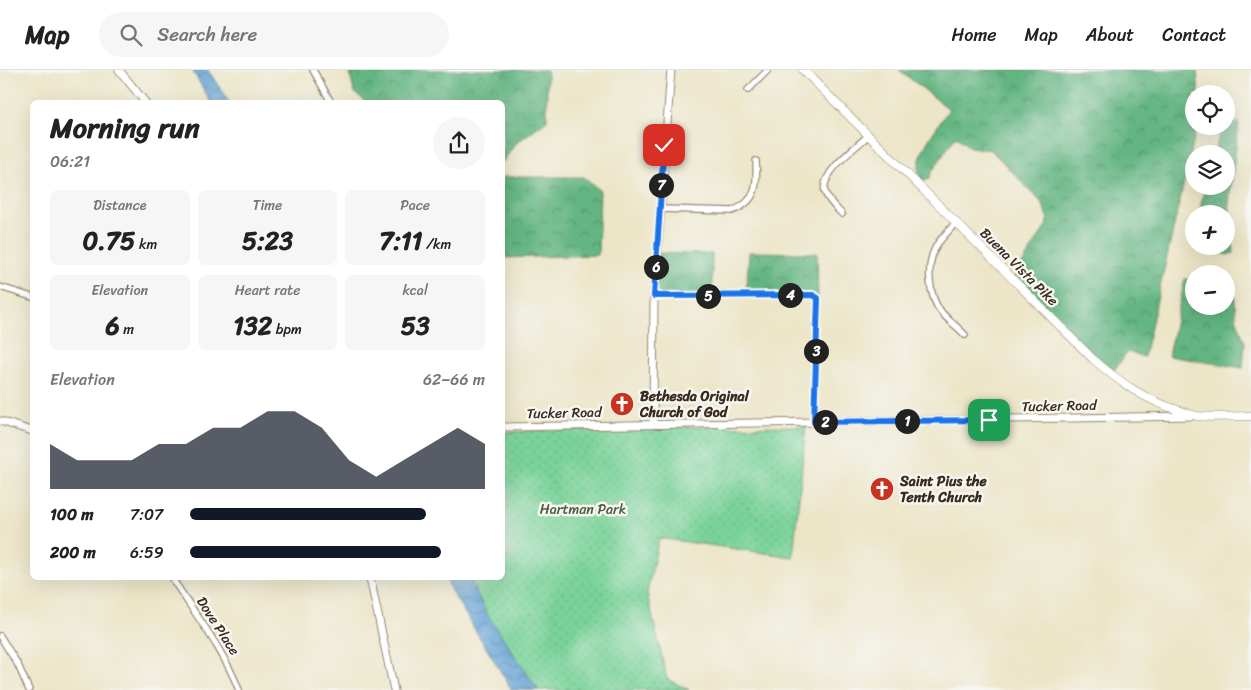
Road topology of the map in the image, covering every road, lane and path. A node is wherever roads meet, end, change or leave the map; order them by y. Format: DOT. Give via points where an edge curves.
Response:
graph roads {
  1 [pos="119,70"];
  2 [pos="313,70"];
  3 [pos="671,70"];
  4 [pos="768,70"];
  5 [pos="803,70"];
  6 [pos="748,90"];
  7 [pos="143,100"];
  8 [pos="329,100"];
  9 [pos="869,135"];
  10 [pos="756,161"];
  11 [pos="660,209"];
  12 [pos="842,214"];
  13 [pos="956,222"];
  14 [pos="0,287"];
  15 [pos="30,296"];
  16 [pos="654,296"];
  17 [pos="965,335"];
  18 [pos="1196,416"];
  19 [pos="1251,416"];
  20 [pos="0,421"];
  21 [pos="814,422"];
  22 [pos="652,424"];
  23 [pos="505,427"];
  24 [pos="30,430"];
  25 [pos="174,580"];
  26 [pos="370,580"];
  27 [pos="0,636"];
  28 [pos="29,690"];
  29 [pos="239,690"];
  30 [pos="394,690"];
  1 -- 7 [label="street"];
  2 -- 8 [label="street"];
  3 -- 11 [label="street"];
  4 -- 6 [label="street"];
  5 -- 9 [label="main road, Buena Vista Pike"];
  9 -- 12 [label="street" via="829,172 825,191"];
  9 -- 13 [label="main road, Buena Vista Pike"];
  10 -- 11 [label="street" via="755,191 742,207 732,211"];
  11 -- 16 [label="street"];
  13 -- 17 [label="street" via="936,246 932,258 931,291 942,313"];
  13 -- 18 [label="main road, Buena Vista Pike" via="1110,375 1148,399"];
  14 -- 15 [label="street"];
  16 -- 21 [label="street" via="813,295 818,298"];
  16 -- 22 [label="street"];
  18 -- 19 [label="main road, Buena Vista Pike"];
  18 -- 21 [label="street, Tucker Road"];
  20 -- 24 [label="street"];
  21 -- 22 [label="street, Tucker Road"];
  22 -- 23 [label="street, Tucker Road"];
  25 -- 29 [label="street, Dove Place" via="212,637"];
  26 -- 30 [label="street"];
  27 -- 28 [label="street"];
}
